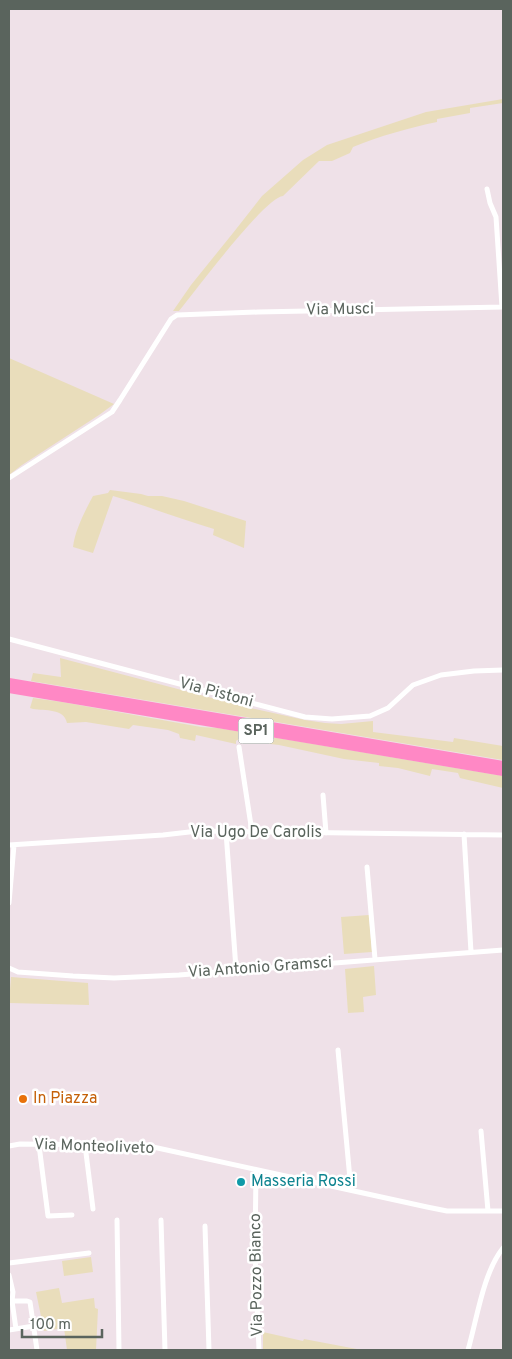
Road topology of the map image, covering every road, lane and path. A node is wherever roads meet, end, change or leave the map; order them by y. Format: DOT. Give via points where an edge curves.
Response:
graph roads {
  1 [pos="487,189"];
  2 [pos="503,307"];
  3 [pos="9,478"];
  4 [pos="9,639"];
  5 [pos="503,670"];
  6 [pos="9,682"];
  7 [pos="9,689"];
  8 [pos="239,747"];
  9 [pos="503,765"];
  10 [pos="503,772"];
  11 [pos="323,795"];
  12 [pos="226,832"];
  13 [pos="252,832"];
  14 [pos="326,833"];
  15 [pos="464,834"];
  16 [pos="503,835"];
  17 [pos="11,845"];
  18 [pos="367,866"];
  19 [pos="9,903"];
  20 [pos="503,950"];
  21 [pos="471,952"];
  22 [pos="375,959"];
  23 [pos="9,968"];
  24 [pos="236,970"];
  25 [pos="18,972"];
  26 [pos="9,975"];
  27 [pos="338,1050"];
  28 [pos="481,1131"];
  29 [pos="39,1145"];
  30 [pos="9,1146"];
  31 [pos="85,1146"];
  32 [pos="256,1170"];
  33 [pos="350,1190"];
  34 [pos="93,1209"];
  35 [pos="488,1211"];
  36 [pos="503,1211"];
  37 [pos="72,1215"];
  38 [pos="117,1220"];
  39 [pos="161,1220"];
  40 [pos="205,1226"];
  41 [pos="503,1248"];
  42 [pos="89,1253"];
  43 [pos="9,1263"];
  44 [pos="9,1275"];
  45 [pos="10,1299"];
  46 [pos="34,1326"];
  47 [pos="16,1328"];
  48 [pos="9,1330"];
  49 [pos="36,1350"];
  50 [pos="119,1350"];
  51 [pos="165,1350"];
  52 [pos="209,1350"];
  53 [pos="259,1350"];
  54 [pos="468,1350"];
  1 -- 2 [label="street" via="496,217"];
  2 -- 3 [label="street, Via Musci" via="177,315 171,318 112,412"];
  4 -- 5 [label="street, Via Pistoni" via="314,718 370,716 388,708 413,685 441,675"];
  6 -- 9 [label="highway, SP1"];
  7 -- 10 [label="highway, SP1"];
  8 -- 13 [label="street"];
  11 -- 14 [label="street"];
  12 -- 13 [label="street, Via Ugo De Carolis"];
  12 -- 17 [label="street, Via Ugo De Carolis" via="198,831"];
  12 -- 24 [label="street"];
  13 -- 14 [label="street, Via Ugo De Carolis"];
  14 -- 15 [label="street, Via Ugo De Carolis"];
  15 -- 16 [label="street, Via Ugo De Carolis"];
  15 -- 21 [label="street"];
  17 -- 19 [label="street"];
  18 -- 22 [label="street"];
  20 -- 21 [label="street, Via Antonio Gramsci"];
  21 -- 22 [label="street, Via Antonio Gramsci"];
  22 -- 24 [label="street, Via Antonio Gramsci"];
  23 -- 25 [label="street, Via Antonio Gramsci"];
  24 -- 25 [label="street, Via Antonio Gramsci" via="114,978"];
  25 -- 26 [label="street, Via Antonio Gramsci"];
  27 -- 33 [label="street"];
  28 -- 35 [label="street"];
  29 -- 30 [label="street, Via Monteoliveto"];
  29 -- 31 [label="street, Via Monteoliveto"];
  29 -- 37 [label="street" via="48,1216"];
  31 -- 32 [label="street, Via Monteoliveto" via="153,1147"];
  31 -- 34 [label="street"];
  32 -- 33 [label="street, Via Monteoliveto"];
  32 -- 53 [label="street, Via Pozzo Bianco"];
  33 -- 35 [label="street, Via Monteoliveto" via="447,1211"];
  35 -- 36 [label="street, Via Monteoliveto"];
  38 -- 50 [label="street"];
  39 -- 51 [label="street"];
  40 -- 52 [label="street"];
  41 -- 54 [label="street" via="487,1279"];
  42 -- 43 [label="street"];
  44 -- 45 [label="street" via="13,1292"];
  45 -- 46 [label="street" via="30,1302"];
  45 -- 47 [label="street"];
  46 -- 47 [label="street"];
  46 -- 49 [label="street"];
  47 -- 48 [label="street"];
}
